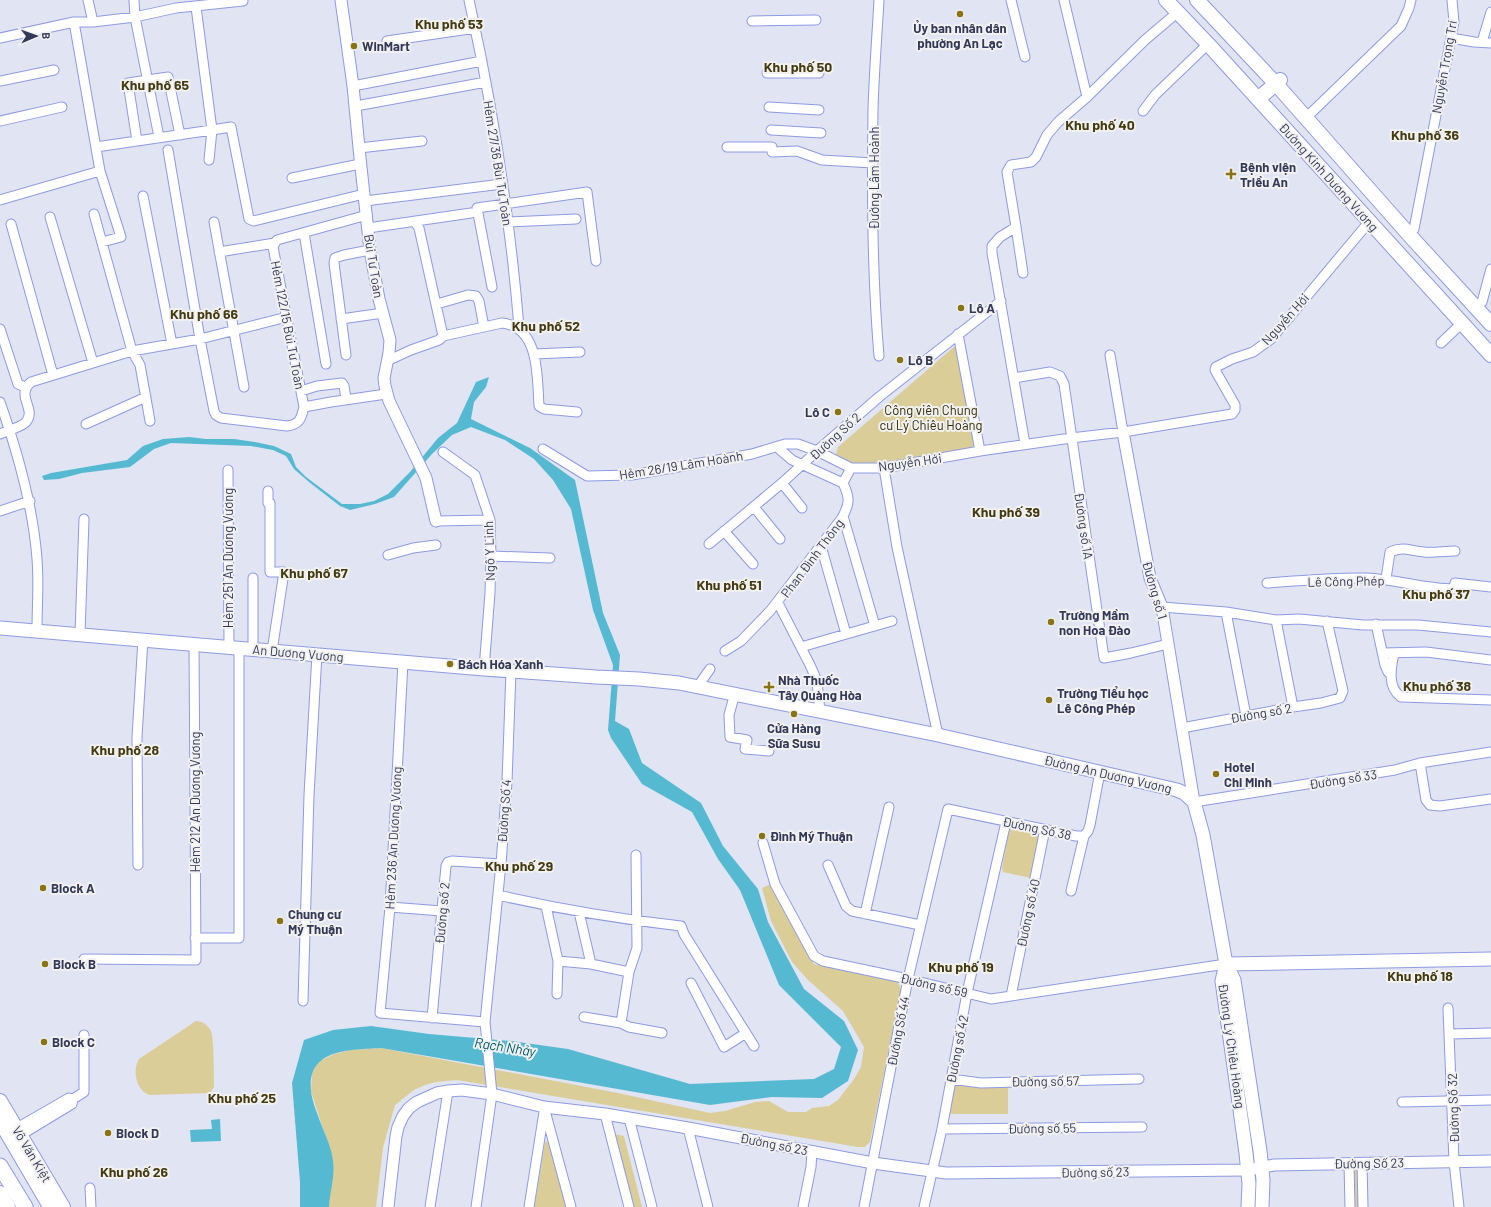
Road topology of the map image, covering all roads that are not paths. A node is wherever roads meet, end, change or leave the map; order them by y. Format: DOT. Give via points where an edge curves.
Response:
graph roads {
  1 [pos="88,0"];
  2 [pos="134,0"];
  3 [pos="341,0"];
  4 [pos="469,0"];
  5 [pos="879,0"];
  6 [pos="1011,0"];
  7 [pos="1064,0"];
  8 [pos="1166,0"];
  9 [pos="1197,0"];
  10 [pos="1208,0"];
  11 [pos="1411,0"];
  12 [pos="1452,0"];
  13 [pos="243,1"];
  14 [pos="176,4"];
  15 [pos="1178,6"];
  16 [pos="196,7"];
  17 [pos="1491,12"];
  18 [pos="136,17"];
  19 [pos="816,20"];
  20 [pos="752,21"];
  21 [pos="74,22"];
  22 [pos="93,22"];
  23 [pos="476,28"];
  24 [pos="0,38"];
  25 [pos="1451,38"];
  26 [pos="387,41"];
  27 [pos="1487,42"];
  28 [pos="1208,44"];
  29 [pos="1024,57"];
  30 [pos="482,61"];
  31 [pos="54,70"];
  32 [pos="767,73"];
  33 [pos="819,73"];
  34 [pos="148,80"];
  35 [pos="0,82"];
  36 [pos="486,82"];
  37 [pos="1278,82"];
  38 [pos="353,86"];
  39 [pos="1261,96"];
  40 [pos="1087,97"];
  41 [pos="62,106"];
  42 [pos="356,106"];
  43 [pos="770,107"];
  44 [pos="819,110"];
  45 [pos="1143,111"];
  46 [pos="1308,116"];
  47 [pos="0,121"];
  48 [pos="212,130"];
  49 [pos="771,130"];
  50 [pos="821,133"];
  51 [pos="180,135"];
  52 [pos="159,137"];
  53 [pos="137,141"];
  54 [pos="422,141"];
  55 [pos="96,147"];
  56 [pos="727,147"];
  57 [pos="359,148"];
  58 [pos="168,150"];
  59 [pos="209,160"];
  60 [pos="873,163"];
  61 [pos="360,164"];
  62 [pos="100,171"];
  63 [pos="292,178"];
  64 [pos="502,184"];
  65 [pos="144,196"];
  66 [pos="365,197"];
  67 [pos="0,200"];
  68 [pos="505,204"];
  69 [pos="471,213"];
  70 [pos="94,214"];
  71 [pos="367,215"];
  72 [pos="50,217"];
  73 [pos="576,219"];
  74 [pos="214,222"];
  75 [pos="415,222"];
  76 [pos="508,222"];
  77 [pos="1369,222"];
  78 [pos="11,224"];
  79 [pos="1016,226"];
  80 [pos="368,228"];
  81 [pos="304,233"];
  82 [pos="1413,233"];
  83 [pos="102,242"];
  84 [pos="275,243"];
  85 [pos="370,250"];
  86 [pos="219,252"];
  87 [pos="596,261"];
  88 [pos="1412,262"];
  89 [pos="1491,268"];
  90 [pos="1023,273"];
  91 [pos="492,288"];
  92 [pos="1001,302"];
  93 [pos="437,304"];
  94 [pos="383,313"];
  95 [pos="1476,313"];
  96 [pos="288,317"];
  97 [pos="341,319"];
  98 [pos="1491,324"];
  99 [pos="484,327"];
  100 [pos="519,327"];
  101 [pos="0,329"];
  102 [pos="234,330"];
  103 [pos="958,334"];
  104 [pos="443,336"];
  105 [pos="200,339"];
  106 [pos="1491,342"];
  107 [pos="1441,343"];
  108 [pos="172,344"];
  109 [pos="132,351"];
  110 [pos="580,352"];
  111 [pos="534,354"];
  112 [pos="1110,354"];
  113 [pos="346,355"];
  114 [pos="1491,355"];
  115 [pos="879,356"];
  116 [pos="387,361"];
  117 [pos="94,362"];
  118 [pos="326,364"];
  119 [pos="53,375"];
  120 [pos="1014,378"];
  121 [pos="25,387"];
  122 [pos="244,387"];
  123 [pos="301,391"];
  124 [pos="386,394"];
  125 [pos="146,397"];
  126 [pos="346,399"];
  127 [pos="0,402"];
  128 [pos="304,407"];
  129 [pos="577,412"];
  130 [pos="150,421"];
  131 [pos="86,424"];
  132 [pos="10,430"];
  133 [pos="1123,432"];
  134 [pos="0,434"];
  135 [pos="1071,438"];
  136 [pos="1025,444"];
  137 [pos="777,447"];
  138 [pos="543,449"];
  139 [pos="817,451"];
  140 [pos="980,451"];
  141 [pos="443,452"];
  142 [pos="803,464"];
  143 [pos="851,468"];
  144 [pos="884,468"];
  145 [pos="228,470"];
  146 [pos="782,483"];
  147 [pos="843,483"];
  148 [pos="268,491"];
  149 [pos="30,500"];
  150 [pos="754,507"];
  151 [pos="802,508"];
  152 [pos="0,511"];
  153 [pos="843,516"];
  154 [pos="84,519"];
  155 [pos="490,520"];
  156 [pos="436,521"];
  157 [pos="724,531"];
  158 [pos="780,539"];
  159 [pos="709,544"];
  160 [pos="436,545"];
  161 [pos="820,546"];
  162 [pos="1455,551"];
  163 [pos="388,555"];
  164 [pos="491,556"];
  165 [pos="550,558"];
  166 [pos="752,564"];
  167 [pos="253,578"];
  168 [pos="1386,579"];
  169 [pos="1267,583"];
  170 [pos="1491,587"];
  171 [pos="778,603"];
  172 [pos="1162,607"];
  173 [pos="1226,612"];
  174 [pos="1276,620"];
  175 [pos="892,622"];
  176 [pos="1327,622"];
  177 [pos="1376,624"];
  178 [pos="875,626"];
  179 [pos="0,628"];
  180 [pos="37,630"];
  181 [pos="1491,632"];
  182 [pos="80,634"];
  183 [pos="846,634"];
  184 [pos="143,639"];
  185 [pos="194,644"];
  186 [pos="1168,644"];
  187 [pos="801,647"];
  188 [pos="234,648"];
  189 [pos="253,650"];
  190 [pos="272,651"];
  191 [pos="725,651"];
  192 [pos="1383,653"];
  193 [pos="1394,653"];
  194 [pos="317,654"];
  195 [pos="1491,660"];
  196 [pos="403,662"];
  197 [pos="484,669"];
  198 [pos="710,669"];
  199 [pos="511,671"];
  200 [pos="1391,673"];
  201 [pos="596,677"];
  202 [pos="698,686"];
  203 [pos="735,693"];
  204 [pos="1491,700"];
  205 [pos="1293,707"];
  206 [pos="820,712"];
  207 [pos="1246,716"];
  208 [pos="1182,728"];
  209 [pos="938,735"];
  210 [pos="769,751"];
  211 [pos="1491,752"];
  212 [pos="1420,763"];
  213 [pos="1100,772"];
  214 [pos="1491,799"];
  215 [pos="1194,802"];
  216 [pos="889,807"];
  217 [pos="948,809"];
  218 [pos="1006,822"];
  219 [pos="1045,829"];
  220 [pos="1084,836"];
  221 [pos="763,843"];
  222 [pos="636,855"];
  223 [pos="501,864"];
  224 [pos="138,865"];
  225 [pos="828,865"];
  226 [pos="1071,891"];
  227 [pos="498,895"];
  228 [pos="546,906"];
  229 [pos="390,907"];
  230 [pos="442,911"];
  231 [pos="579,912"];
  232 [pos="865,914"];
  233 [pos="637,921"];
  234 [pos="920,925"];
  235 [pos="195,938"];
  236 [pos="84,959"];
  237 [pos="1491,959"];
  238 [pos="558,961"];
  239 [pos="591,964"];
  240 [pos="1226,964"];
  241 [pos="629,972"];
  242 [pos="908,979"];
  243 [pos="691,983"];
  244 [pos="967,993"];
  245 [pos="557,994"];
  246 [pos="1011,996"];
  247 [pos="303,1001"];
  248 [pos="1448,1008"];
  249 [pos="584,1017"];
  250 [pos="432,1018"];
  251 [pos="621,1023"];
  252 [pos="486,1026"];
  253 [pos="662,1033"];
  254 [pos="746,1033"];
  255 [pos="1491,1033"];
  256 [pos="1450,1034"];
  257 [pos="84,1035"];
  258 [pos="754,1046"];
  259 [pos="951,1079"];
  260 [pos="1139,1079"];
  261 [pos="448,1091"];
  262 [pos="492,1094"];
  263 [pos="1491,1100"];
  264 [pos="0,1101"];
  265 [pos="1452,1101"];
  266 [pos="1402,1102"];
  267 [pos="544,1107"];
  268 [pos="605,1114"];
  269 [pos="628,1118"];
  270 [pos="0,1120"];
  271 [pos="1142,1127"];
  272 [pos="688,1128"];
  273 [pos="942,1129"];
  274 [pos="19,1132"];
  275 [pos="812,1151"];
  276 [pos="1491,1161"];
  277 [pos="873,1162"];
  278 [pos="1454,1162"];
  279 [pos="1362,1163"];
  280 [pos="1349,1164"];
  281 [pos="27,1165"];
  282 [pos="1262,1168"];
  283 [pos="932,1170"];
  284 [pos="1248,1170"];
  285 [pos="3,1172"];
  286 [pos="90,1188"];
  287 [pos="0,1193"];
  288 [pos="8,1207"];
  289 [pos="24,1207"];
  290 [pos="51,1207"];
  291 [pos="63,1207"];
  292 [pos="91,1207"];
  293 [pos="388,1207"];
  294 [pos="430,1207"];
  295 [pos="476,1207"];
  296 [pos="529,1207"];
  297 [pos="571,1207"];
  298 [pos="629,1207"];
  299 [pos="652,1207"];
  300 [pos="708,1207"];
  301 [pos="803,1207"];
  302 [pos="864,1207"];
  303 [pos="924,1207"];
  304 [pos="1248,1207"];
  305 [pos="1262,1207"];
  306 [pos="1350,1207"];
  307 [pos="1363,1207"];
  308 [pos="1459,1207"];
  1 -- 22 [label="street"];
  2 -- 18 [label="street"];
  3 -- 38 [label="street, Bùi Tư Toàn"];
  4 -- 23 [label="street, Hẻm 27/36 Bùi Tư Toàn"];
  5 -- 60 [label="street, Đường Lâm Hoành"];
  6 -- 29 [label="street"];
  7 -- 40 [label="street"];
  8 -- 15 [label="main road, Đường Kinh Dương Vương"];
  9 -- 37 [label="main road, Đường Kinh Dương Vương"];
  10 -- 37 [label="main road, Đường Kinh Dương Vương"];
  11 -- 46 [label="street" via="1401,26"];
  12 -- 25 [label="street, Nguyễn Trọng Trí" via="1454,22"];
  13 -- 16 [label="street"];
  14 -- 16 [label="street"];
  14 -- 18 [label="street"];
  15 -- 28 [label="main road, Đường Kinh Dương Vương"];
  15 -- 39 [label="main road, Đường Kinh Dương Vương"];
  15 -- 40 [label="street"];
  16 -- 48 [label="street"];
  17 -- 27 [label="street"];
  18 -- 22 [label="street"];
  18 -- 34 [label="street"];
  19 -- 20 [label="street"];
  21 -- 22 [label="street"];
  21 -- 24 [label="street"];
  21 -- 55 [label="street"];
  23 -- 26 [label="street"];
  23 -- 30 [label="street, Hẻm 27/36 Bùi Tư Toàn"];
  25 -- 27 [label="street"];
  25 -- 82 [label="street, Nguyễn Trọng Trí"];
  28 -- 39 [label="main road, Đường Kinh Dương Vương"];
  28 -- 45 [label="street" via="1155,94"];
  30 -- 36 [label="street, Hẻm 27/36 Bùi Tư Toàn"];
  30 -- 38 [label="street"];
  31 -- 35 [label="street"];
  32 -- 33 [label="street"];
  34 -- 51 [label="street" via="168,77"];
  34 -- 52 [label="street"];
  34 -- 53 [label="street" via="128,82"];
  36 -- 42 [label="street"];
  36 -- 64 [label="street, Hẻm 27/36 Bùi Tư Toàn"];
  37 -- 39 [label="main road"];
  37 -- 46 [label="main road, Đường Kinh Dương Vương"];
  38 -- 42 [label="street, Bùi Tư Toàn"];
  39 -- 77 [label="main road, Đường Kinh Dương Vương"];
  39 -- 88 [label="main road, Đường Kinh Dương Vương"];
  40 -- 79 [label="street" via="1058,122 1031,162 1011,166 1007,172"];
  41 -- 47 [label="street"];
  42 -- 57 [label="street, Bùi Tư Toàn"];
  43 -- 44 [label="street"];
  46 -- 82 [label="main road, Đường Kinh Dương Vương"];
  48 -- 51 [label="street"];
  48 -- 59 [label="street"];
  48 -- 66 [label="street" via="231,127 249,219"];
  49 -- 50 [label="street"];
  51 -- 52 [label="street"];
  52 -- 53 [label="street"];
  53 -- 55 [label="street"];
  54 -- 57 [label="street"];
  55 -- 62 [label="street"];
  56 -- 60 [label="street" via="797,151 822,160"];
  57 -- 61 [label="street, Bùi Tư Toàn"];
  58 -- 105 [label="street"];
  60 -- 115 [label="street, Đường Lâm Hoành" via="874,292"];
  61 -- 63 [label="street"];
  61 -- 66 [label="street, Bùi Tư Toàn"];
  62 -- 67 [label="street"];
  62 -- 83 [label="street" via="121,237"];
  64 -- 66 [label="street"];
  64 -- 68 [label="street, Hẻm 27/36 Bùi Tư Toàn"];
  65 -- 108 [label="street"];
  66 -- 71 [label="street, Bùi Tư Toàn"];
  68 -- 76 [label="street, Hẻm 27/36 Bùi Tư Toàn"];
  68 -- 87 [label="street" via="587,192"];
  68 -- 91 [label="street" via="477,208"];
  69 -- 75 [label="street"];
  70 -- 83 [label="street"];
  71 -- 80 [label="street, Bùi Tư Toàn"];
  71 -- 81 [label="street"];
  72 -- 117 [label="street"];
  73 -- 76 [label="street"];
  74 -- 86 [label="street"];
  75 -- 80 [label="street"];
  75 -- 93 [label="street" via="419,228"];
  76 -- 100 [label="street, Hẻm 27/36 Bùi Tư Toàn"];
  77 -- 88 [label="main road, Đường Kinh Dương Vương"];
  77 -- 133 [label="street, Nguyễn Hới" via="1271,339 1252,352 1216,367 1215,370 1236,410 1232,414"];
  78 -- 119 [label="street"];
  79 -- 90 [label="street"];
  79 -- 92 [label="street" via="992,246"];
  80 -- 85 [label="street, Bùi Tư Toàn"];
  81 -- 84 [label="street" via="277,240"];
  81 -- 118 [label="street"];
  82 -- 95 [label="main road, Đường Kinh Dương Vương"];
  83 -- 109 [label="street"];
  84 -- 86 [label="street"];
  84 -- 96 [label="street, Hẻm 122/15 Bùi Tư Toàn"];
  85 -- 94 [label="street, Bùi Tư Toàn"];
  85 -- 97 [label="street" via="335,258"];
  86 -- 102 [label="street"];
  88 -- 95 [label="main road, Đường Kinh Dương Vương"];
  89 -- 95 [label="street"];
  92 -- 103 [label="street, Đường Số 2"];
  92 -- 120 [label="street"];
  93 -- 99 [label="street" via="468,295 476,296"];
  93 -- 104 [label="street"];
  94 -- 97 [label="street"];
  94 -- 116 [label="street, Bùi Tư Toàn" via="390,340"];
  95 -- 98 [label="main road, Đường Kinh Dương Vương"];
  95 -- 106 [label="main road, Đường Kinh Dương Vương"];
  95 -- 107 [label="street"];
  95 -- 114 [label="main road, Đường Kinh Dương Vương"];
  96 -- 102 [label="street"];
  96 -- 123 [label="street, Hẻm 122/15 Bùi Tư Toàn"];
  97 -- 113 [label="street"];
  99 -- 100 [label="street" via="502,323"];
  99 -- 104 [label="street"];
  100 -- 111 [label="street"];
  101 -- 121 [label="street" via="18,384"];
  102 -- 105 [label="street"];
  102 -- 122 [label="street"];
  103 -- 139 [label="street, Đường Số 2"];
  103 -- 140 [label="street"];
  104 -- 116 [label="street" via="439,340"];
  105 -- 108 [label="street"];
  105 -- 128 [label="street" via="216,415 221,418 288,426 299,422"];
  108 -- 109 [label="street"];
  109 -- 117 [label="street"];
  109 -- 125 [label="street" via="140,365"];
  110 -- 111 [label="street"];
  111 -- 129 [label="street" via="539,406"];
  112 -- 133 [label="street, Đường số 1"];
  116 -- 124 [label="street, Bùi Tư Toàn" via="384,378"];
  117 -- 119 [label="street"];
  119 -- 121 [label="street" via="31,382"];
  120 -- 135 [label="street, Đường số 1A" via="1050,372 1060,376 1064,384"];
  120 -- 136 [label="street"];
  121 -- 132 [label="street" via="29,416 25,423"];
  123 -- 126 [label="street" via="342,383"];
  123 -- 128 [label="street, Hẻm 122/15 Bùi Tư Toàn"];
  124 -- 126 [label="street"];
  124 -- 156 [label="street, Bùi Tư Toàn" via="423,470"];
  125 -- 130 [label="street"];
  125 -- 131 [label="street"];
  126 -- 128 [label="street"];
  127 -- 132 [label="street"];
  132 -- 134 [label="street"];
  132 -- 149 [label="street"];
  133 -- 135 [label="street, Nguyễn Hới"];
  133 -- 172 [label="street, Đường số 1" via="1150,578"];
  135 -- 136 [label="street, Nguyễn Hới"];
  135 -- 186 [label="street, Đường số 1A" via="1104,658"];
  136 -- 140 [label="street, Nguyễn Hới"];
  137 -- 138 [label="street, Hẻm 26/19 Lâm Hoành" via="752,454 632,475 587,476"];
  137 -- 139 [label="street, Nguyễn Hới" via="798,444"];
  137 -- 142 [label="street" via="792,460"];
  139 -- 142 [label="street, Đường Số 2"];
  139 -- 143 [label="street, Nguyễn Hới"];
  140 -- 144 [label="street, Nguyễn Hới"];
  141 -- 155 [label="street, Ngô Y Linh" via="475,475"];
  142 -- 146 [label="street, Đường Số 2"];
  142 -- 147 [label="street"];
  143 -- 144 [label="street, Nguyễn Hới"];
  143 -- 147 [label="street"];
  144 -- 209 [label="street"];
  145 -- 188 [label="street, Hẻm 251 An Dương Vương"];
  146 -- 150 [label="street, Đường Số 2"];
  146 -- 151 [label="street"];
  147 -- 153 [label="street, Phan Đình Thông" via="849,497 847,510"];
  148 -- 190 [label="street" via="270,572 284,572"];
  149 -- 152 [label="street"];
  149 -- 180 [label="street" via="38,560"];
  150 -- 157 [label="street, Đường Số 2"];
  150 -- 158 [label="street"];
  153 -- 161 [label="street, Phan Đình Thông"];
  153 -- 178 [label="street"];
  154 -- 182 [label="street"];
  155 -- 156 [label="street"];
  155 -- 164 [label="street, Ngô Y Linh"];
  157 -- 159 [label="street, Đường Số 2"];
  157 -- 166 [label="street"];
  160 -- 163 [label="street"];
  161 -- 171 [label="street, Phan Đình Thông"];
  161 -- 183 [label="street"];
  162 -- 168 [label="street" via="1424,552 1398,548 1390,552"];
  164 -- 165 [label="street"];
  164 -- 197 [label="street, Ngô Y Linh"];
  167 -- 189 [label="street"];
  168 -- 169 [label="street, Lê Công Phép"];
  168 -- 170 [label="street, Lê Công Phép" via="1439,589 1454,589 1455,583"];
  171 -- 187 [label="street, Phan Đình Thông"];
  171 -- 191 [label="street, Phan Đình Thông" via="741,641"];
  172 -- 173 [label="street"];
  172 -- 186 [label="street, Đường số 1"];
  173 -- 174 [label="street"];
  173 -- 207 [label="street"];
  174 -- 176 [label="street"];
  174 -- 205 [label="street"];
  175 -- 178 [label="street"];
  176 -- 177 [label="street"];
  176 -- 205 [label="street, Đường số 2" via="1343,691 1340,698"];
  177 -- 181 [label="street"];
  177 -- 192 [label="street"];
  178 -- 183 [label="street"];
  179 -- 180 [label="main road, An Dương Vương"];
  180 -- 182 [label="main road, An Dương Vương"];
  182 -- 184 [label="main road, An Dương Vương"];
  183 -- 187 [label="street"];
  184 -- 185 [label="main road, An Dương Vương"];
  184 -- 224 [label="street" via="137,737"];
  185 -- 188 [label="main road, An Dương Vương"];
  185 -- 235 [label="street, Hẻm 212 An Dương Vương"];
  186 -- 208 [label="street, Đường số 1"];
  187 -- 206 [label="street, Phan Đình Thông" via="817,681"];
  188 -- 189 [label="main road, An Dương Vương"];
  188 -- 235 [label="street, Hẻm 251 An Dương Vương" via="239,938"];
  189 -- 190 [label="main road, An Dương Vương"];
  190 -- 194 [label="main road, An Dương Vương"];
  192 -- 193 [label="street"];
  192 -- 200 [label="street" via="1385,665"];
  193 -- 195 [label="street" via="1426,652"];
  193 -- 200 [label="street"];
  194 -- 196 [label="main road, An Dương Vương"];
  194 -- 247 [label="street" via="308,802"];
  196 -- 197 [label="main road, An Dương Vương"];
  196 -- 229 [label="street, Hẻm 236 An Dương Vương"];
  197 -- 199 [label="main road, An Dương Vương"];
  198 -- 202 [label="street"];
  199 -- 201 [label="main road, An Dương Vương"];
  199 -- 223 [label="street, Đường Số 4"];
  200 -- 204 [label="street" via="1395,693 1401,697"];
  201 -- 202 [label="main road, Đường An Dương Vương"];
  202 -- 203 [label="main road, Đường An Dương Vương"];
  203 -- 206 [label="main road, Đường An Dương Vương"];
  203 -- 210 [label="street" via="729,715 730,737 747,740 745,749"];
  205 -- 207 [label="street, Đường số 2"];
  206 -- 209 [label="main road, Đường An Dương Vương"];
  207 -- 208 [label="street, Đường số 2"];
  208 -- 215 [label="street, Đường số 1"];
  209 -- 213 [label="main road, Đường An Dương Vương"];
  211 -- 212 [label="street, Đường số 33"];
  212 -- 214 [label="street" via="1426,800 1430,805"];
  212 -- 215 [label="street, Đường số 33" via="1395,770"];
  213 -- 215 [label="main road, Đường An Dương Vương" via="1177,790"];
  213 -- 220 [label="street, Đường Số 38" via="1090,825"];
  215 -- 240 [label="main road" via="1203,835"];
  216 -- 232 [label="street"];
  217 -- 218 [label="street, Đường Số 38"];
  217 -- 234 [label="street, Đường Số 44"];
  218 -- 219 [label="street, Đường Số 38"];
  218 -- 244 [label="street, Đường số 42"];
  219 -- 220 [label="street, Đường Số 38"];
  219 -- 246 [label="street, Đường số 40"];
  220 -- 226 [label="street"];
  221 -- 242 [label="street, Đường số 59" via="775,884 814,956 823,961"];
  222 -- 233 [label="street"];
  223 -- 227 [label="street, Đường Số 4"];
  223 -- 230 [label="street, Đường số 2" via="448,862"];
  225 -- 232 [label="street" via="846,906 852,911"];
  227 -- 228 [label="street"];
  227 -- 252 [label="street, Đường Số 4"];
  228 -- 231 [label="street"];
  228 -- 238 [label="street"];
  229 -- 230 [label="street"];
  229 -- 250 [label="street, Hẻm 236 An Dương Vương" via="380,1013"];
  230 -- 250 [label="street, Đường số 2"];
  231 -- 233 [label="street"];
  231 -- 239 [label="street"];
  232 -- 234 [label="street"];
  233 -- 241 [label="street" via="637,948"];
  233 -- 254 [label="street" via="681,926"];
  234 -- 242 [label="street, Đường Số 44"];
  235 -- 236 [label="street, Hẻm 212 An Dương Vương" via="196,960"];
  237 -- 240 [label="main road"];
  238 -- 239 [label="street"];
  238 -- 245 [label="street"];
  239 -- 241 [label="street"];
  240 -- 246 [label="street, Đường số 59"];
  240 -- 282 [label="main road, Đường Lý Chiêu Hoàng" via="1234,980"];
  240 -- 284 [label="main road, Đường Lý Chiêu Hoàng" via="1222,981"];
  241 -- 251 [label="street"];
  242 -- 244 [label="street, Đường số 59"];
  242 -- 277 [label="street, Đường Số 44"];
  243 -- 254 [label="street" via="724,1046"];
  244 -- 246 [label="street, Đường số 59" via="991,999"];
  244 -- 259 [label="street, Đường số 42"];
  248 -- 256 [label="street, Đường Số 32"];
  249 -- 251 [label="street"];
  250 -- 252 [label="street"];
  251 -- 253 [label="street"];
  252 -- 262 [label="street, Đường Số 4"];
  254 -- 258 [label="street"];
  255 -- 256 [label="street"];
  256 -- 265 [label="street, Đường Số 32"];
  257 -- 274 [label="street" via="84,1092 73,1099 72,1104"];
  259 -- 260 [label="street, Đường số 57" via="981,1083"];
  259 -- 273 [label="street, Đường số 42"];
  261 -- 262 [label="street, Đường số 23"];
  261 -- 293 [label="street, Đường số 23" via="417,1102 400,1121"];
  261 -- 294 [label="street"];
  262 -- 267 [label="street, Đường số 23"];
  262 -- 295 [label="street, Đường Số 4"];
  263 -- 265 [label="street"];
  264 -- 274 [label="main road, Võ Văn Kiệt"];
  265 -- 266 [label="street"];
  265 -- 278 [label="street, Đường Số 32"];
  267 -- 268 [label="street, Đường số 23"];
  267 -- 296 [label="street"];
  267 -- 297 [label="street"];
  268 -- 269 [label="street, Đường số 23"];
  268 -- 298 [label="street"];
  269 -- 272 [label="street, Đường số 23"];
  269 -- 299 [label="street"];
  270 -- 281 [label="highway, Võ Văn Kiệt"];
  271 -- 273 [label="street, Đường số 55"];
  272 -- 275 [label="street, Đường số 23"];
  272 -- 300 [label="street"];
  273 -- 283 [label="street, Đường số 42"];
  274 -- 291 [label="main road, Võ Văn Kiệt"];
  275 -- 277 [label="street, Đường số 23"];
  275 -- 301 [label="street"];
  276 -- 278 [label="street, Đường Số 23"];
  277 -- 283 [label="street, Đường số 23"];
  277 -- 302 [label="street, Đường Số 44"];
  278 -- 279 [label="street, Đường Số 23"];
  278 -- 308 [label="street, Đường Số 32"];
  279 -- 280 [label="street, Đường Số 23"];
  279 -- 307 [label="street"];
  280 -- 282 [label="street, Đường Số 23" via="1274,1165"];
  280 -- 306 [label="street"];
  281 -- 285 [label="highway"];
  281 -- 290 [label="highway, Võ Văn Kiệt"];
  282 -- 284 [label="street, Đường Số 23"];
  282 -- 305 [label="main road, Đường Lý Chiêu Hoàng"];
  283 -- 284 [label="street, Đường số 23" via="964,1174"];
  283 -- 303 [label="street, Đường số 42"];
  284 -- 304 [label="main road, Đường Lý Chiêu Hoàng"];
  285 -- 289 [label="highway"];
  286 -- 292 [label="street"];
  287 -- 288 [label="main road"];
}
